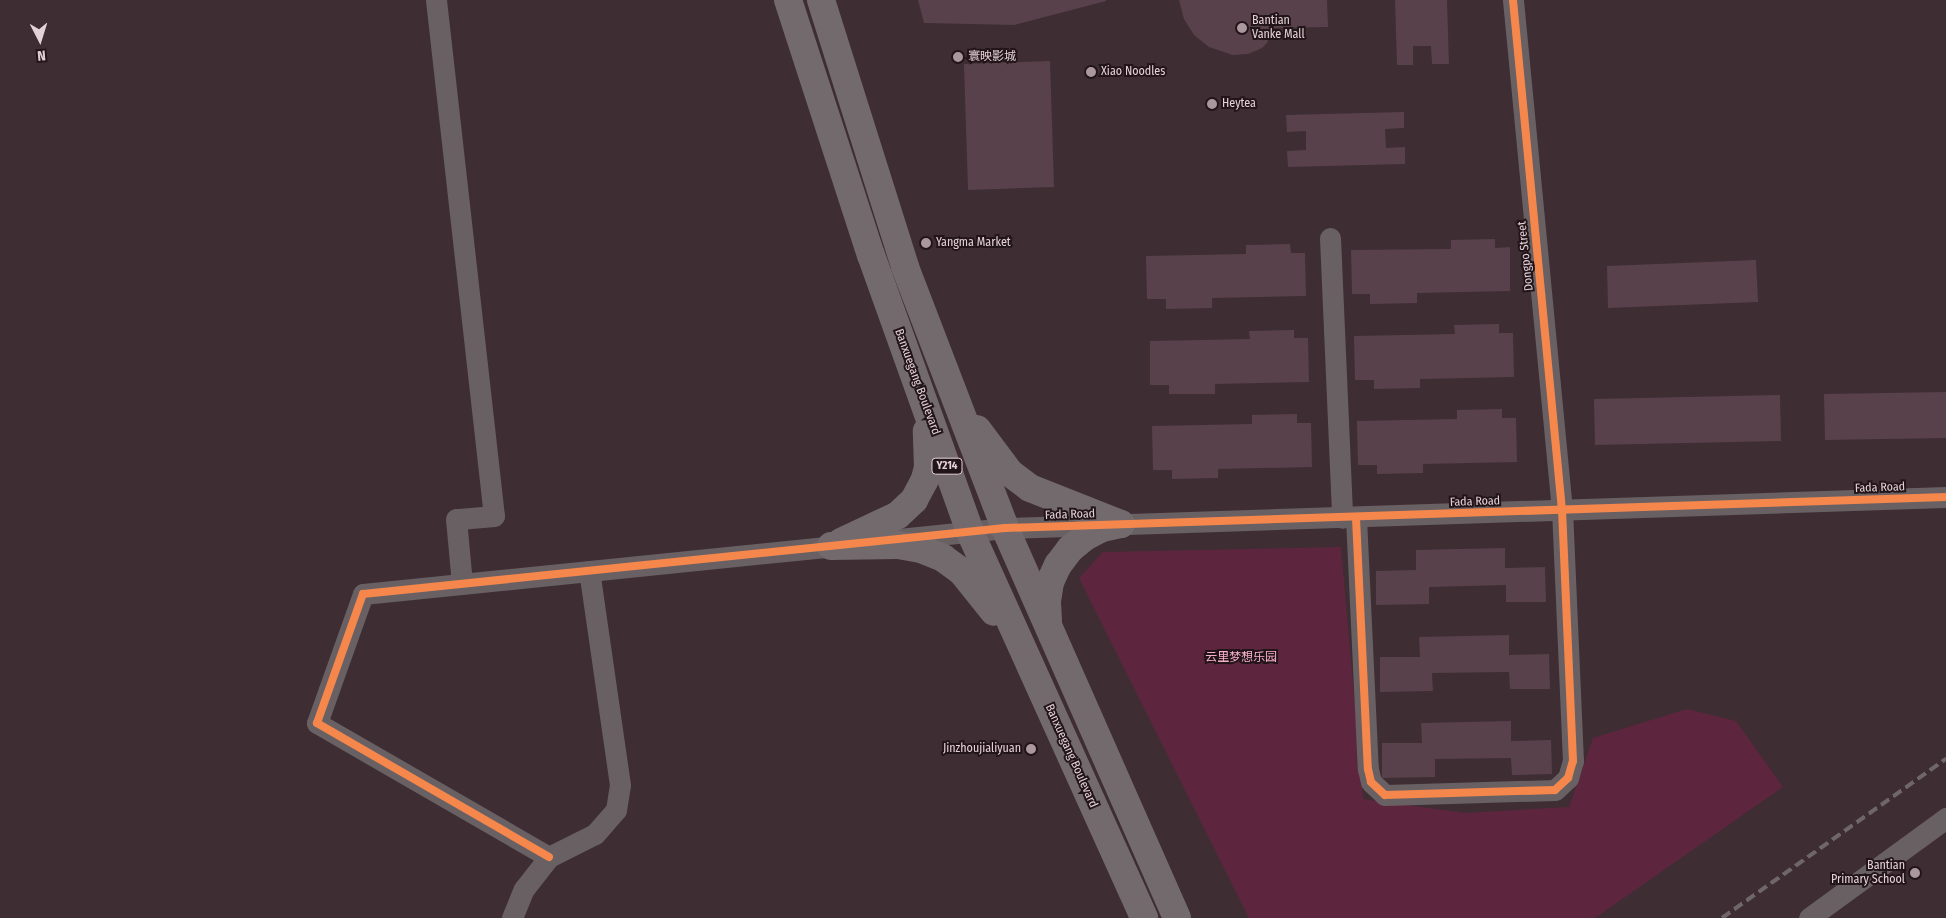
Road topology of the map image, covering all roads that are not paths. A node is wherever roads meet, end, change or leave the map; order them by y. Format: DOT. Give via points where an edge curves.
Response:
graph roads {
  1 [pos="436,0"];
  2 [pos="788,0"];
  3 [pos="822,0"];
  4 [pos="1512,0"];
  5 [pos="1330,238"];
  6 [pos="955,398"];
  7 [pos="926,406"];
  8 [pos="1946,497"];
  9 [pos="1562,510"];
  10 [pos="1349,518"];
  11 [pos="1121,524"];
  12 [pos="1005,528"];
  13 [pos="970,532"];
  14 [pos="831,546"];
  15 [pos="589,571"];
  16 [pos="462,584"];
  17 [pos="1054,639"];
  18 [pos="1022,648"];
  19 [pos="1946,818"];
  20 [pos="549,857"];
  21 [pos="512,918"];
  22 [pos="1144,918"];
  23 [pos="1177,918"];
  24 [pos="1809,918"];
  1 -- 16 [label="street" via="494,516 456,520"];
  2 -- 7 [label="main road, Banxuegang Boulevard / Y214" via="871,255"];
  3 -- 6 [label="main road, Y214" via="904,267"];
  4 -- 9 [label="street, Dongpo Street"];
  5 -- 10 [label="street, Dongpo Street"];
  6 -- 11 [label="main road" via="1002,463 1020,481 1042,494"];
  6 -- 12 [label="main road, Y214"];
  7 -- 13 [label="main road, Banxuegang Boulevard / Y214"];
  7 -- 14 [label="main road" via="928,467 914,500 898,515"];
  8 -- 9 [label="street, Fada Road"];
  9 -- 10 [label="street, Fada Road"];
  9 -- 10 [label="street, Dongpo Street" via="1573,762 1568,778 1555,790 1385,795 1371,782"];
  10 -- 11 [label="street, Fada Road"];
  11 -- 12 [label="street, Fada Road"];
  11 -- 17 [label="main road" via="1102,528 1085,537 1058,564 1050,582 1047,601"];
  12 -- 13 [label="street, Fada Road"];
  12 -- 17 [label="main road, Y214"];
  13 -- 14 [label="street, Fada Road"];
  13 -- 18 [label="main road, Banxuegang Boulevard / Y214"];
  14 -- 15 [label="street, Fada Road"];
  14 -- 18 [label="main road" via="898,545 921,549 943,558 962,572"];
  15 -- 16 [label="street, Fada Road"];
  15 -- 20 [label="street" via="620,785 616,810 595,834"];
  16 -- 20 [label="street, Fada Road" via="363,594 317,723"];
  17 -- 23 [label="main road, Y214"];
  18 -- 22 [label="main road, Banxuegang Boulevard / Y214"];
  19 -- 24 [label="street"];
  20 -- 21 [label="street" via="524,889"];
}
